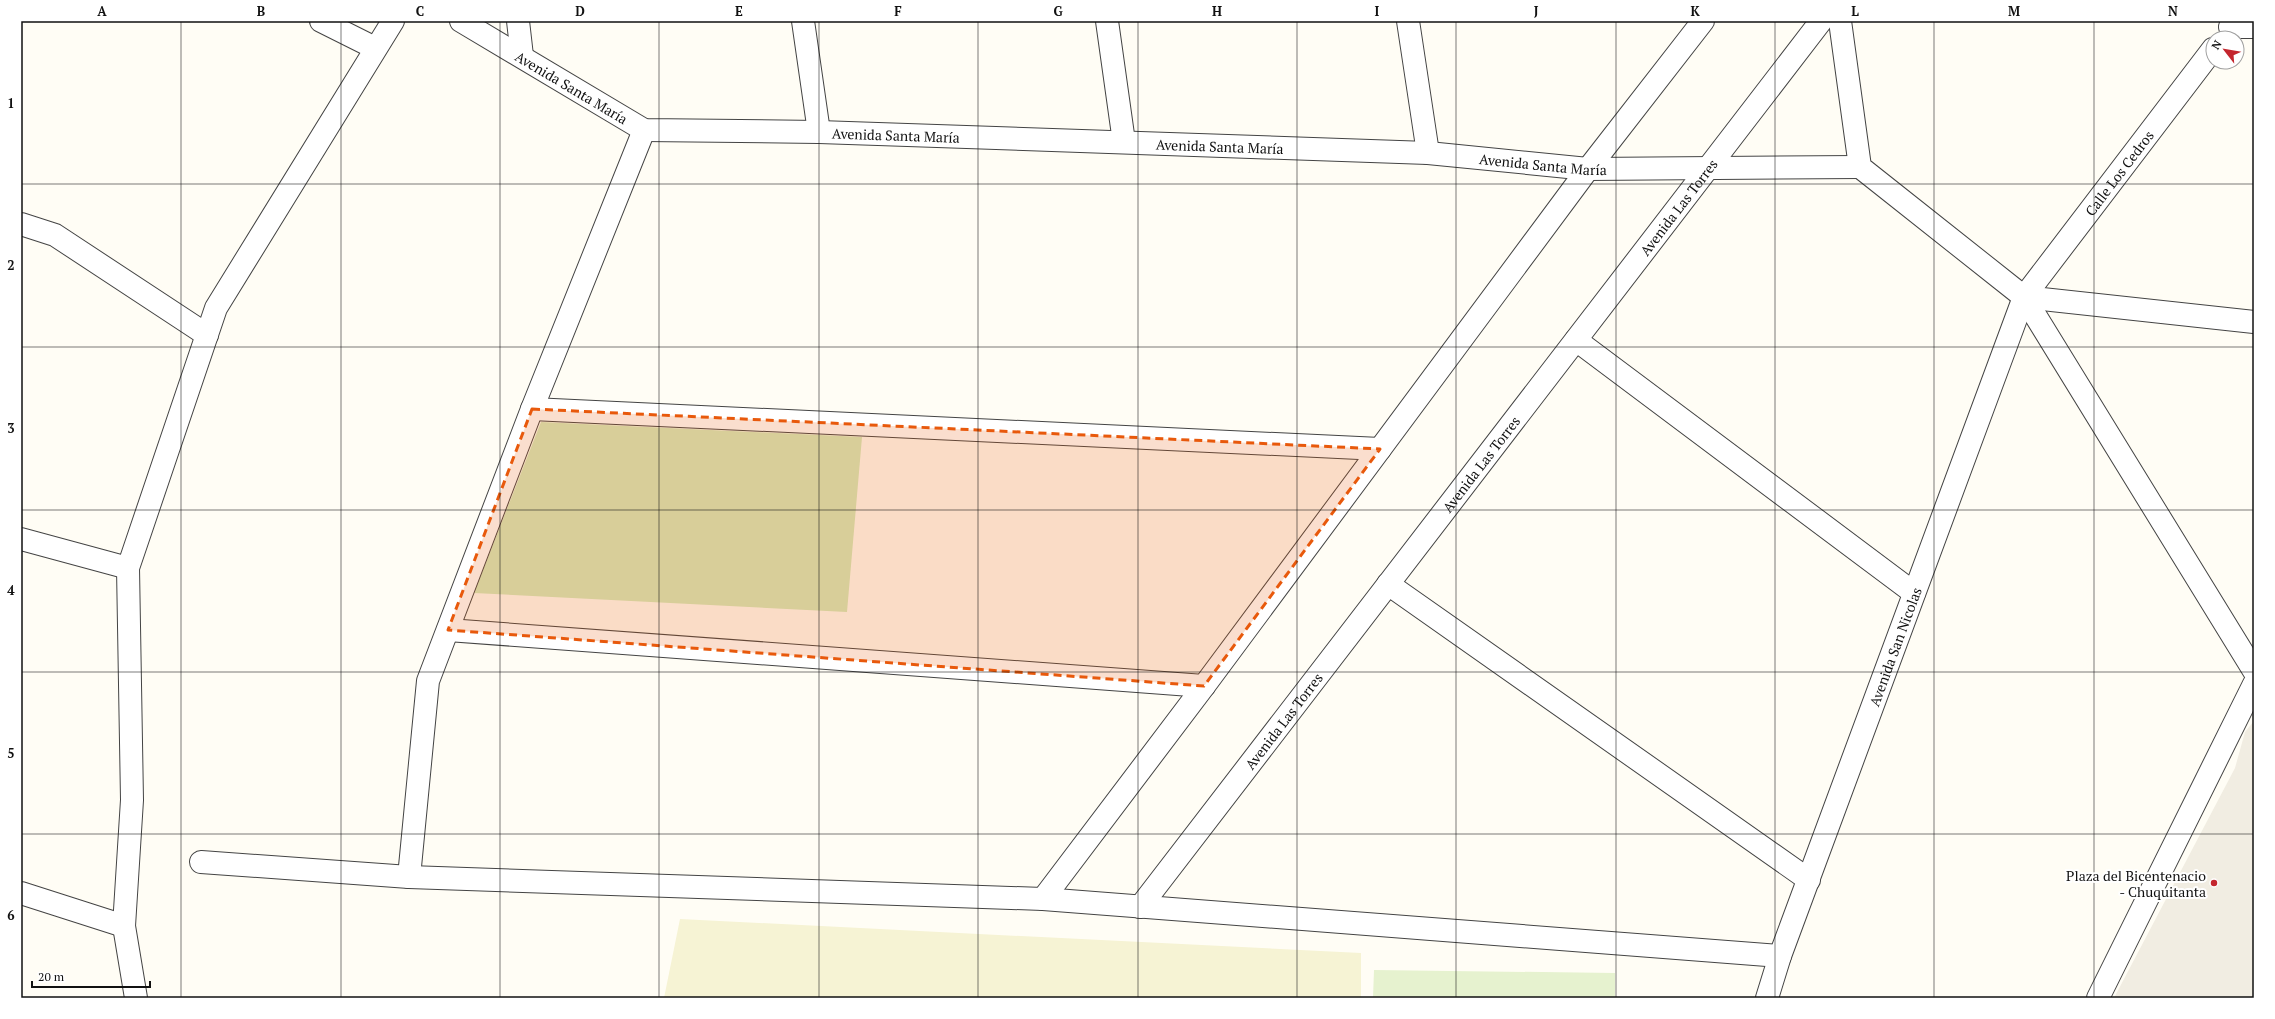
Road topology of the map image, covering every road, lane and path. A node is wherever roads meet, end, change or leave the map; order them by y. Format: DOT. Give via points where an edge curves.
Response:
graph roads {
  1 [pos="321,21"];
  2 [pos="393,21"];
  3 [pos="461,21"];
  4 [pos="518,21"];
  5 [pos="803,21"];
  6 [pos="1107,21"];
  7 [pos="1408,21"];
  8 [pos="1704,21"];
  9 [pos="1821,21"];
  10 [pos="1840,21"];
  11 [pos="2254,28"];
  12 [pos="2229,29"];
  13 [pos="375,48"];
  14 [pos="522,56"];
  15 [pos="2205,60"];
  16 [pos="644,130"];
  17 [pos="820,132"];
  18 [pos="1124,142"];
  19 [pos="1428,153"];
  20 [pos="1860,167"];
  21 [pos="1708,168"];
  22 [pos="1588,169"];
  23 [pos="21,224"];
  24 [pos="2024,296"];
  25 [pos="2254,322"];
  26 [pos="207,335"];
  27 [pos="1576,340"];
  28 [pos="532,409"];
  29 [pos="1380,449"];
  30 [pos="21,539"];
  31 [pos="128,568"];
  32 [pos="1388,584"];
  33 [pos="1914,593"];
  34 [pos="448,630"];
  35 [pos="2254,671"];
  36 [pos="2254,684"];
  37 [pos="1204,686"];
  38 [pos="201,862"];
  39 [pos="409,877"];
  40 [pos="1810,880"];
  41 [pos="21,893"];
  42 [pos="1043,899"];
  43 [pos="1140,907"];
  44 [pos="124,926"];
  45 [pos="1780,956"];
  46 [pos="136,998"];
  47 [pos="1767,998"];
  48 [pos="2098,998"];
  1 -- 13 [label="street"];
  2 -- 13 [label="street"];
  3 -- 14 [label="street, Avenida Santa María"];
  4 -- 14 [label="street"];
  5 -- 17 [label="street"];
  6 -- 18 [label="street"];
  7 -- 19 [label="street"];
  8 -- 22 [label="street"];
  9 -- 21 [label="street, Avenida Las Torres"];
  10 -- 20 [label="street"];
  11 -- 12 [label="street"];
  13 -- 26 [label="street" via="216,308"];
  14 -- 16 [label="street, Avenida Santa María"];
  15 -- 24 [label="street, Calle Los Cedros"];
  16 -- 17 [label="street, Avenida Santa María"];
  16 -- 28 [label="street"];
  17 -- 18 [label="street, Avenida Santa María"];
  18 -- 19 [label="street, Avenida Santa María"];
  19 -- 22 [label="street, Avenida Santa María"];
  20 -- 21 [label="street, Avenida Santa María"];
  20 -- 24 [label="street"];
  21 -- 22 [label="street, Avenida Santa María"];
  21 -- 27 [label="street, Avenida Las Torres"];
  22 -- 29 [label="street"];
  23 -- 26 [label="street" via="56,235"];
  24 -- 25 [label="street"];
  24 -- 33 [label="street, Avenida San Nicolas"];
  24 -- 35 [label="street"];
  26 -- 31 [label="street"];
  27 -- 32 [label="street, Avenida Las Torres"];
  27 -- 33 [label="street"];
  28 -- 29 [label="street"];
  28 -- 34 [label="street"];
  29 -- 37 [label="street"];
  30 -- 31 [label="street"];
  31 -- 44 [label="street" via="132,800"];
  32 -- 40 [label="street"];
  32 -- 43 [label="street, Avenida Las Torres"];
  33 -- 40 [label="street, Avenida San Nicolas"];
  34 -- 37 [label="street"];
  34 -- 39 [label="street" via="428,681"];
  36 -- 48 [label="street"];
  37 -- 42 [label="street"];
  38 -- 39 [label="street"];
  39 -- 42 [label="street"];
  40 -- 45 [label="street, Avenida San Nicolas"];
  41 -- 44 [label="street"];
  42 -- 43 [label="street"];
  43 -- 45 [label="street"];
  44 -- 46 [label="street"];
  45 -- 47 [label="street, Avenida San Nicolas"];
}
